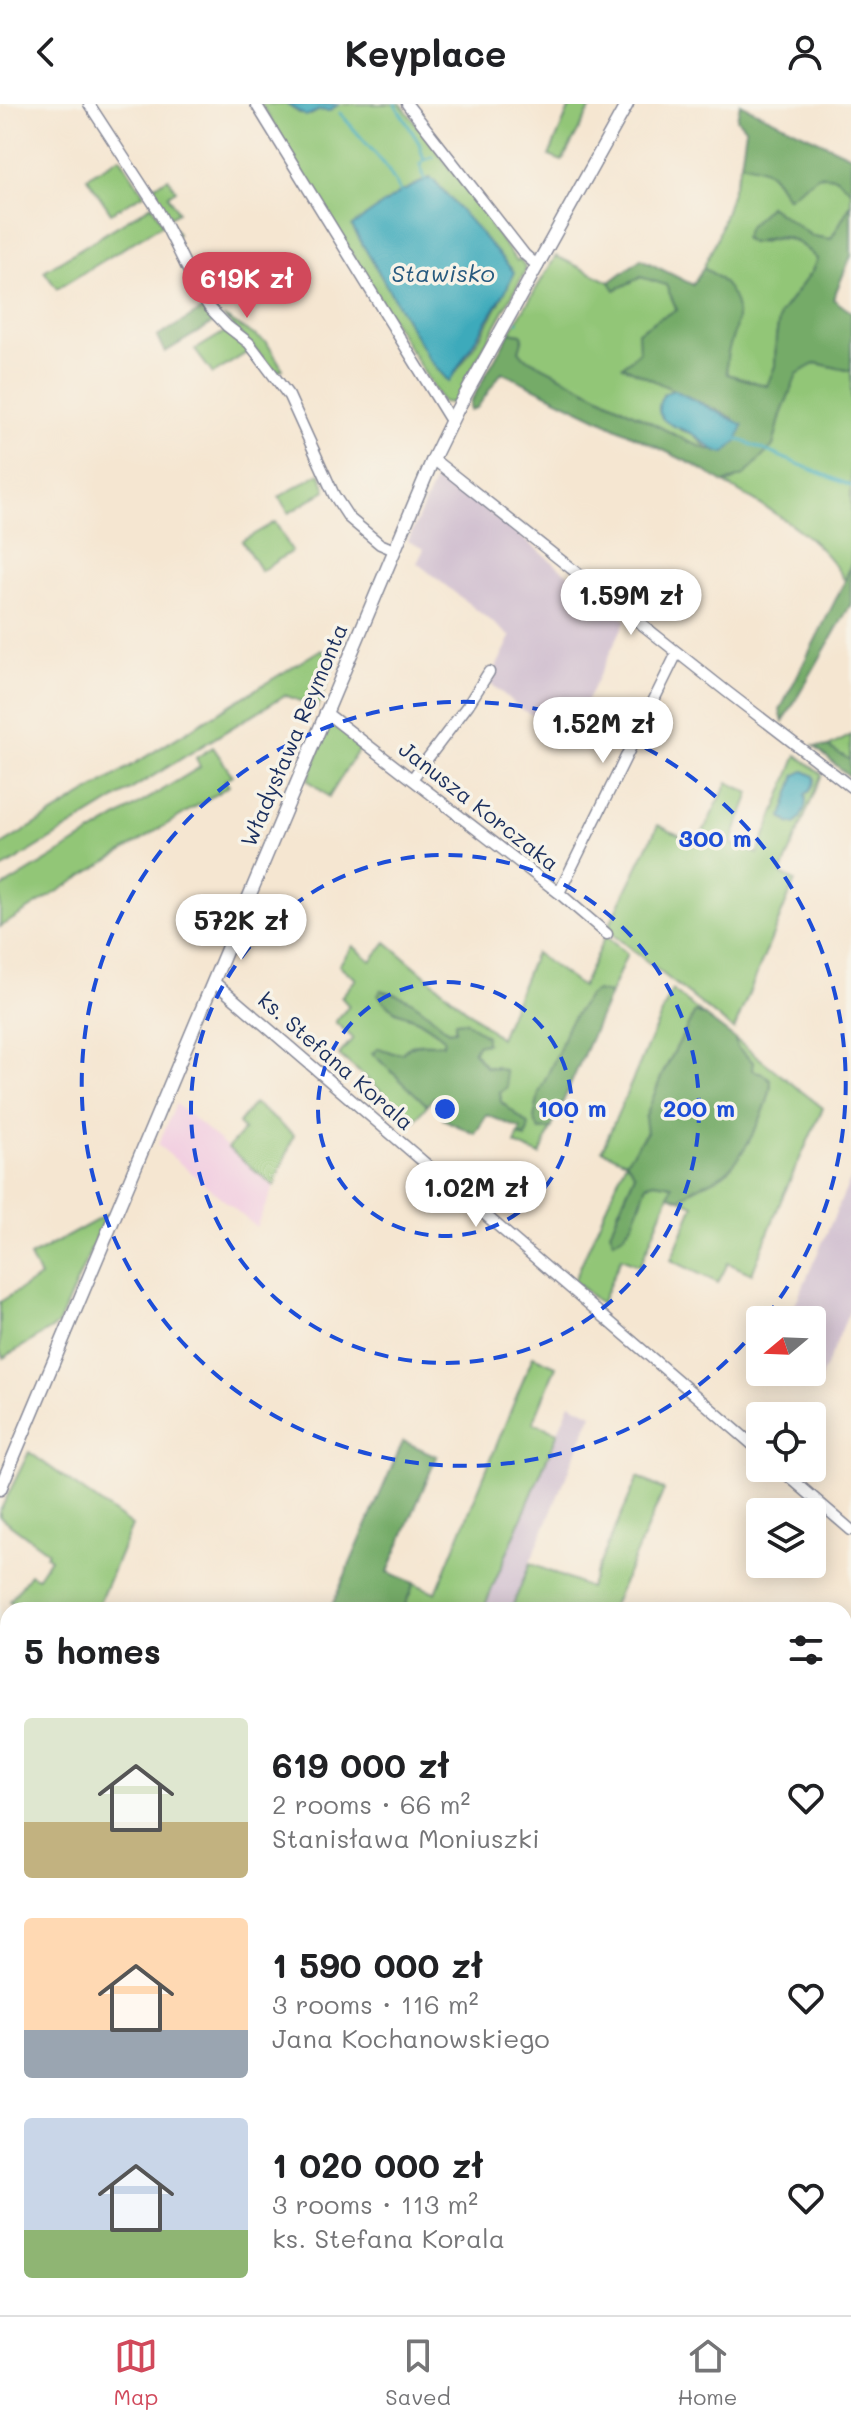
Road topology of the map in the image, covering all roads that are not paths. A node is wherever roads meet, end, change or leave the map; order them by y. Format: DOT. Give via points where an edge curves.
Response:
graph roads {
  1 [pos="89,104"];
  2 [pos="256,104"];
  3 [pos="407,104"];
  4 [pos="627,104"];
  5 [pos="538,266"];
  6 [pos="451,421"];
  7 [pos="433,459"];
  8 [pos="394,550"];
  9 [pos="677,653"];
  10 [pos="489,672"];
  11 [pos="325,712"];
  12 [pos="412,779"];
  13 [pos="851,787"];
  14 [pos="559,893"];
  15 [pos="607,934"];
  16 [pos="213,981"];
  17 [pos="746,1439"];
  18 [pos="795,1482"];
  19 [pos="0,1489"];
  20 [pos="851,1530"];
  1 -- 8 [label="street" via="158,210 209,307 249,343 289,396 349,518"];
  2 -- 6 [label="street"];
  3 -- 5 [label="street"];
  4 -- 5 [label="street, Władysława Reymonta"];
  5 -- 6 [label="street, Władysława Reymonta"];
  6 -- 7 [label="street, Władysława Reymonta"];
  7 -- 8 [label="street, Władysława Reymonta"];
  7 -- 9 [label="street"];
  8 -- 11 [label="street, Władysława Reymonta"];
  9 -- 13 [label="street"];
  9 -- 14 [label="street"];
  10 -- 12 [label="street"];
  11 -- 12 [label="street, Janusza Korczaka"];
  11 -- 16 [label="street, Władysława Reymonta"];
  12 -- 14 [label="street, Janusza Korczaka"];
  14 -- 15 [label="street, Janusza Korczaka"];
  16 -- 17 [label="street, ks. Stefana Korala"];
  16 -- 19 [label="street, Władysława Reymonta"];
  18 -- 20 [label="street"];
}
